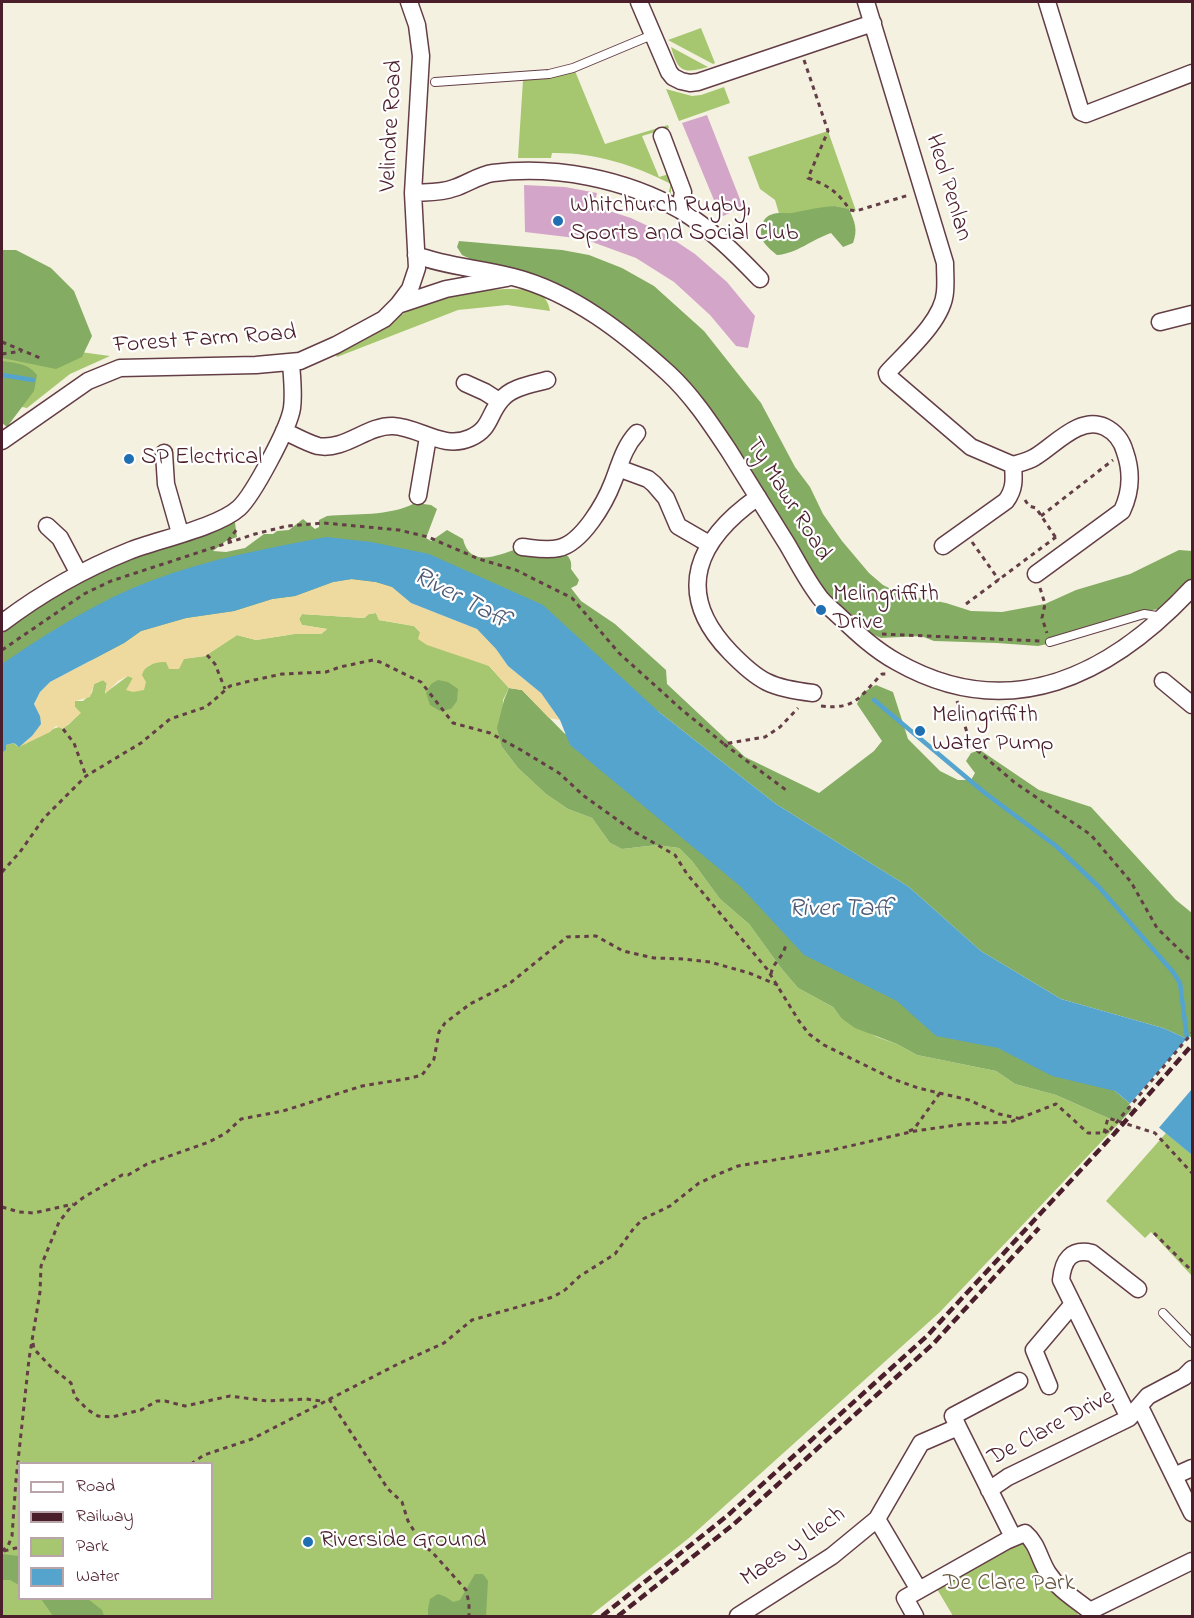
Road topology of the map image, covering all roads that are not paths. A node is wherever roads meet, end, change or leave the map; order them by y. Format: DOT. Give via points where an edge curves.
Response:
graph roads {
  1 [pos="409,2"];
  2 [pos="639,2"];
  3 [pos="867,2"];
  4 [pos="1047,2"];
  5 [pos="873,22"];
  6 [pos="652,35"];
  7 [pos="1192,74"];
  8 [pos="435,82"];
  9 [pos="662,136"];
  10 [pos="413,193"];
  11 [pos="680,210"];
  12 [pos="416,255"];
  13 [pos="513,277"];
  14 [pos="760,279"];
  15 [pos="398,305"];
  16 [pos="1192,314"];
  17 [pos="1160,322"];
  18 [pos="291,363"];
  19 [pos="547,380"];
  20 [pos="465,383"];
  21 [pos="499,401"];
  22 [pos="284,431"];
  23 [pos="637,433"];
  24 [pos="428,437"];
  25 [pos="2,441"];
  26 [pos="164,453"];
  27 [pos="1013,465"];
  28 [pos="618,468"];
  29 [pos="418,496"];
  30 [pos="758,497"];
  31 [pos="47,526"];
  32 [pos="180,533"];
  33 [pos="709,544"];
  34 [pos="943,546"];
  35 [pos="522,547"];
  36 [pos="79,574"];
  37 [pos="1036,574"];
  38 [pos="1192,588"];
  39 [pos="1163,617"];
  40 [pos="2,623"];
  41 [pos="1050,642"];
  42 [pos="1163,681"];
  43 [pos="816,699"];
  44 [pos="1192,705"];
  45 [pos="1138,1288"];
  46 [pos="1073,1304"];
  47 [pos="1163,1313"];
  48 [pos="1192,1343"];
  49 [pos="1192,1369"];
  50 [pos="1019,1381"];
  51 [pos="1049,1386"];
  52 [pos="1135,1412"];
  53 [pos="958,1427"];
  54 [pos="1192,1468"];
  55 [pos="1174,1476"];
  56 [pos="989,1490"];
  57 [pos="1192,1514"];
  58 [pos="877,1519"];
  59 [pos="1012,1537"];
  60 [pos="1192,1561"];
  61 [pos="919,1590"];
  62 [pos="1090,1614"];
  63 [pos="738,1617"];
  64 [pos="915,1617"];
  1 -- 10 [label="street, Velindre Road" via="421,56"];
  2 -- 6 [label="street"];
  3 -- 5 [label="street, Heol Penlan"];
  4 -- 7 [label="street" via="1081,112 1086,114"];
  5 -- 6 [label="street" via="690,83 669,72"];
  5 -- 27 [label="street, Heol Penlan" via="945,263 941,309 887,373 971,447"];
  6 -- 8 [label="lane" via="549,74"];
  9 -- 11 [label="street" via="683,192"];
  10 -- 11 [label="street" via="449,190 491,174 555,172 626,187"];
  10 -- 12 [label="street, Velindre Road"];
  11 -- 14 [label="street" via="738,255"];
  12 -- 13 [label="street, Ty Mawr Road" via="448,266"];
  12 -- 15 [label="street, Forest Farm Road" via="413,281"];
  13 -- 15 [label="street" via="446,289"];
  13 -- 30 [label="street, Ty Mawr Road" via="559,294 633,342 656,362 709,421"];
  15 -- 18 [label="street, Forest Farm Road" via="384,319 357,334"];
  16 -- 17 [label="street"];
  18 -- 22 [label="street" via="292,406"];
  18 -- 25 [label="street, Forest Farm Road" via="120,368 88,381"];
  19 -- 21 [label="street" via="508,393"];
  20 -- 21 [label="street"];
  21 -- 24 [label="street" via="483,430 467,439"];
  22 -- 24 [label="street" via="329,447 385,427 401,427"];
  22 -- 32 [label="street" via="240,507 219,520"];
  23 -- 28 [label="street" via="624,450"];
  24 -- 29 [label="street"];
  26 -- 32 [label="street" via="166,484"];
  27 -- 34 [label="street" via="1014,485 1006,501"];
  27 -- 37 [label="street" via="1034,458 1084,425 1099,425 1112,431 1125,450 1131,474 1122,511"];
  28 -- 33 [label="street" via="654,484 666,498 678,526"];
  28 -- 35 [label="street" via="596,516 571,542 558,549"];
  30 -- 33 [label="street" via="726,522"];
  30 -- 39 [label="street, Ty Mawr Road" via="819,597 888,657 932,679 972,690 1016,691 1045,685 1095,666 1124,649"];
  31 -- 36 [label="street" via="60,538"];
  32 -- 36 [label="street"];
  33 -- 43 [label="street" via="698,573 698,587 699,602 711,630 739,662 765,682"];
  36 -- 40 [label="street"];
  38 -- 39 [label="street, Ty Mawr Road"];
  39 -- 41 [label="lane" via="1144,614"];
  42 -- 44 [label="street"];
  45 -- 46 [label="street" via="1092,1253 1083,1251 1067,1258 1062,1269 1061,1280"];
  46 -- 51 [label="street" via="1034,1350"];
  46 -- 52 [label="street"];
  47 -- 48 [label="lane"];
  49 -- 52 [label="street, De Clare Drive" via="1148,1396"];
  50 -- 53 [label="street" via="953,1416"];
  52 -- 55 [label="street"];
  52 -- 56 [label="street, De Clare Drive"];
  53 -- 56 [label="street"];
  53 -- 58 [label="street, Maes y Llech" via="921,1443"];
  54 -- 55 [label="street"];
  55 -- 57 [label="street"];
  56 -- 59 [label="street"];
  58 -- 61 [label="street"];
  58 -- 63 [label="street, Maes y Llech" via="832,1556"];
  59 -- 61 [label="street"];
  59 -- 62 [label="street" via="1025,1533 1034,1541 1054,1582"];
  60 -- 62 [label="street"];
  61 -- 64 [label="street" via="905,1598"];
}
